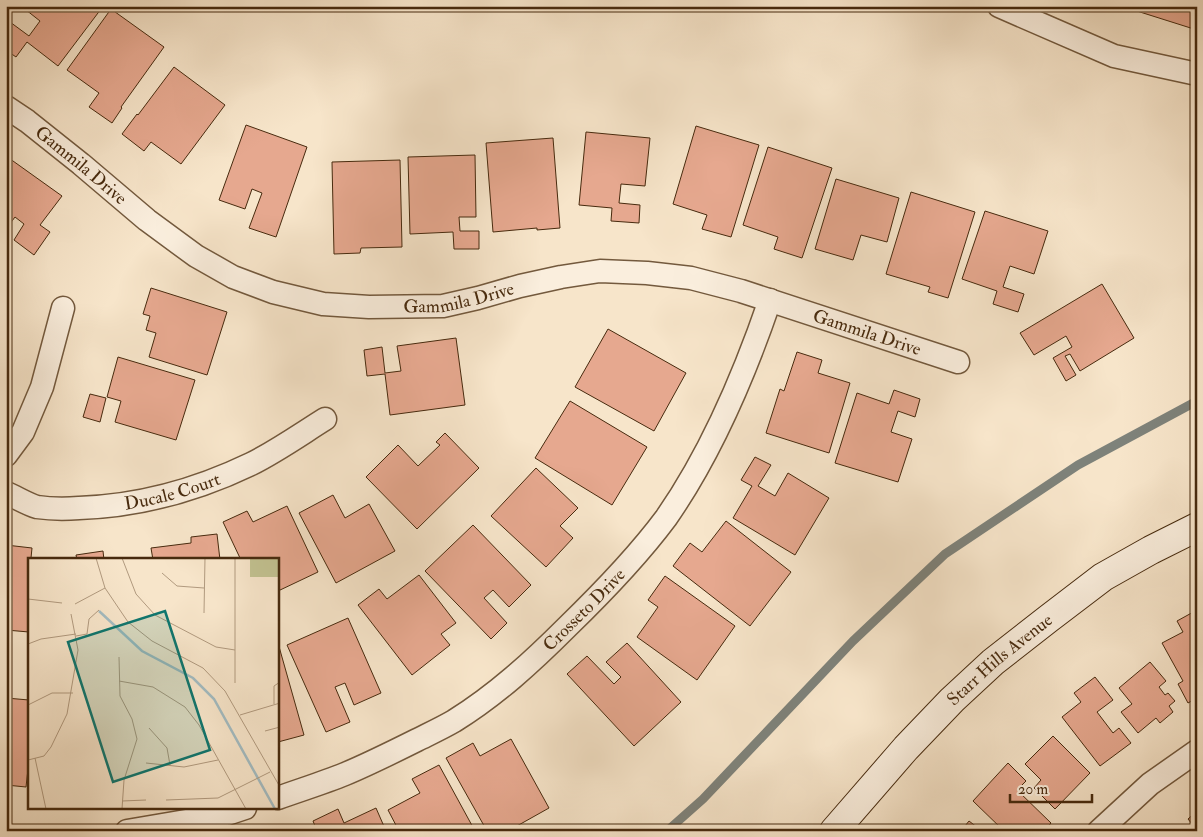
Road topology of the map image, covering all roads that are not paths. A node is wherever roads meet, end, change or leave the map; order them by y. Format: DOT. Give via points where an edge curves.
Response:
graph roads {
  1 [pos="999,6"];
  2 [pos="1197,74"];
  3 [pos="6,107"];
  4 [pos="770,300"];
  5 [pos="63,308"];
  6 [pos="958,362"];
  7 [pos="325,419"];
  8 [pos="6,455"];
  9 [pos="6,493"];
  10 [pos="1197,527"];
  11 [pos="1197,751"];
  12 [pos="279,798"];
  13 [pos="239,810"];
  14 [pos="127,831"];
  15 [pos="834,831"];
  16 [pos="1099,831"];
  1 -- 2 [label="street" via="1114,56"];
  3 -- 4 [label="street, Gammila Drive" via="196,256 234,277 273,292 323,304 442,306 560,277 600,271 690,278"];
  4 -- 6 [label="street, Gammila Drive"];
  4 -- 12 [label="street, Crosseto Drive" via="724,415 689,482 660,525 603,591 498,691 453,721 345,774"];
  5 -- 8 [label="street" via="42,387 22,432"];
  7 -- 9 [label="street, Ducale Court" via="251,464 185,491 127,504 66,509 37,506"];
  10 -- 15 [label="street, Starr Hills Avenue" via="1103,577 993,662 906,748"];
  11 -- 16 [label="street" via="1150,784"];
  13 -- 14 [label="street"];
}
